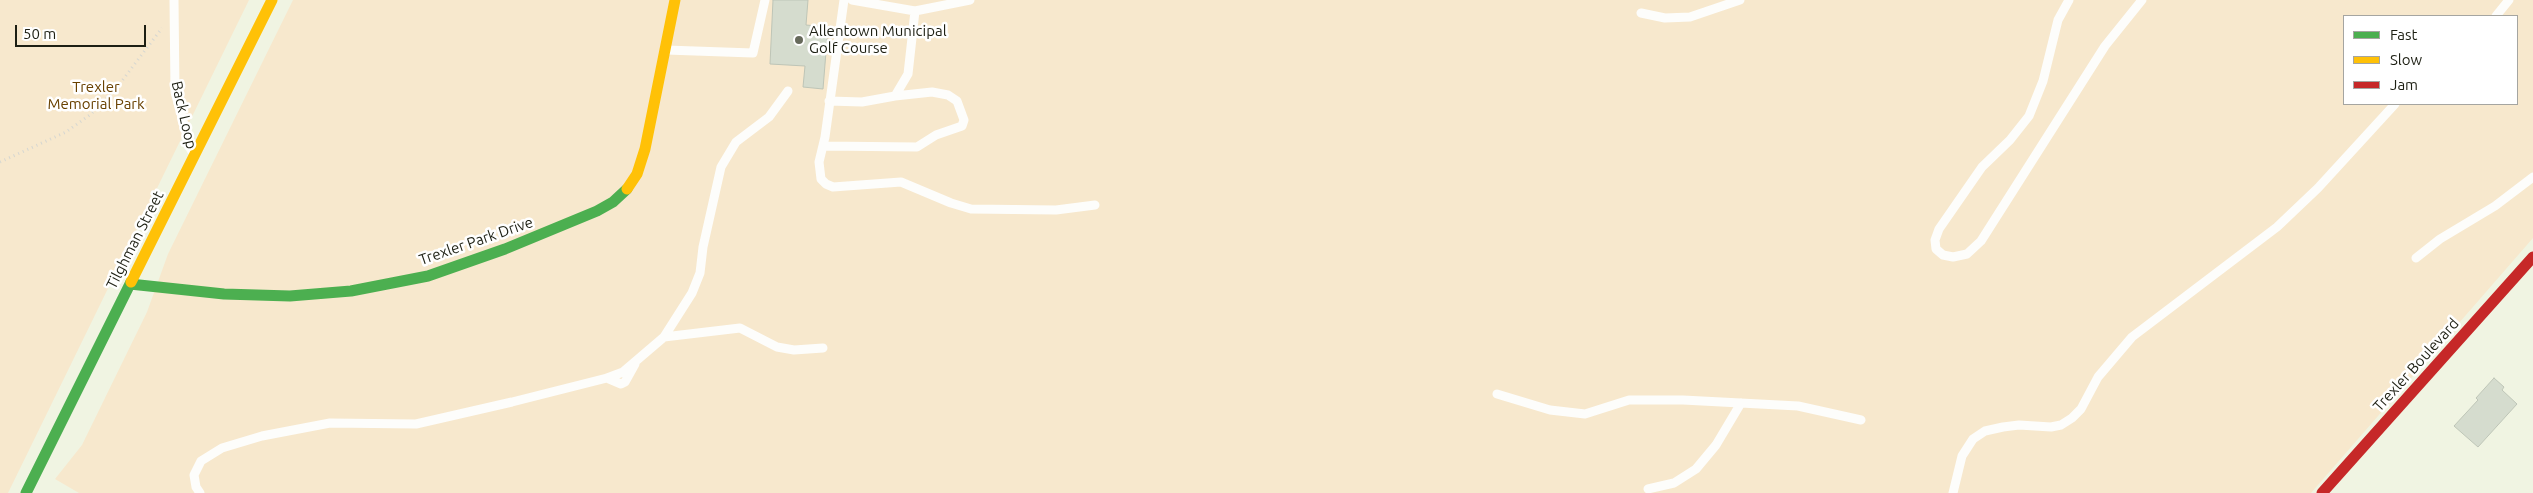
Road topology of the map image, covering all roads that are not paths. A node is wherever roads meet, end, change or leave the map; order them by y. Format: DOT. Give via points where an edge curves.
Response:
graph roads {
  1 [pos="174,0"];
  2 [pos="272,0"];
  3 [pos="674,0"];
  4 [pos="766,0"];
  5 [pos="844,0"];
  6 [pos="852,0"];
  7 [pos="970,0"];
  8 [pos="1740,0"];
  9 [pos="2069,0"];
  10 [pos="2142,0"];
  11 [pos="2510,0"];
  12 [pos="915,11"];
  13 [pos="1641,14"];
  14 [pos="2497,15"];
  15 [pos="666,50"];
  16 [pos="788,92"];
  17 [pos="895,96"];
  18 [pos="829,101"];
  19 [pos="2394,105"];
  20 [pos="823,146"];
  21 [pos="193,157"];
  22 [pos="2533,177"];
  23 [pos="1095,205"];
  24 [pos="2533,257"];
  25 [pos="2416,258"];
  26 [pos="130,284"];
  27 [pos="664,337"];
  28 [pos="823,348"];
  29 [pos="1497,394"];
  30 [pos="1741,403"];
  31 [pos="1862,420"];
  32 [pos="31,489"];
  33 [pos="1648,489"];
  34 [pos="200,493"];
  35 [pos="1953,493"];
  36 [pos="2322,493"];
  1 -- 21 [label="lane, Back Loop" via="176,92"];
  2 -- 21 [label="street, Tilghman Street"];
  3 -- 15 [label="street, Trexler Park Drive"];
  4 -- 15 [label="lane" via="753,53"];
  5 -- 18 [label="lane"];
  6 -- 12 [label="lane"];
  7 -- 12 [label="lane"];
  8 -- 13 [label="lane" via="1690,18"];
  9 -- 10 [label="lane" via="2058,20 2043,81 2028,116 2010,140 1982,167 1939,229 1936,249 1943,255 1967,254 1981,241 2105,46"];
  11 -- 14 [label="lane"];
  12 -- 17 [label="lane" via="908,74"];
  15 -- 26 [label="street, Trexler Park Drive" via="637,174 613,202 597,211 506,249 428,276 351,291 290,296 224,294"];
  16 -- 27 [label="lane" via="769,117 736,142 721,166 700,273 680,316"];
  17 -- 18 [label="lane" via="862,102"];
  17 -- 20 [label="lane" via="932,92 948,94 958,101 964,120 962,126 936,134 917,147"];
  18 -- 20 [label="lane"];
  19 -- 35 [label="lane" via="2318,188 2277,227 2132,337 2098,377 2081,409 2072,418 2051,427 2003,427 1985,431 1973,439 1962,456"];
  20 -- 23 [label="lane" via="819,162 821,179 833,187 901,182 971,209 1056,210"];
  21 -- 26 [label="street, Tilghman Street"];
  22 -- 25 [label="lane"];
  24 -- 36 [label="street, Trexler Boulevard"];
  26 -- 32 [label="street, Tilghman Street"];
  27 -- 28 [label="lane" via="740,328 777,347 794,350"];
  27 -- 34 [label="lane" via="637,362 607,378 416,424 330,423 262,436 222,448 201,461 194,475"];
  29 -- 30 [label="lane" via="1550,410 1585,414 1629,400"];
  30 -- 31 [label="lane" via="1798,406"];
  30 -- 33 [label="lane" via="1716,445 1696,469 1674,483"];
}
